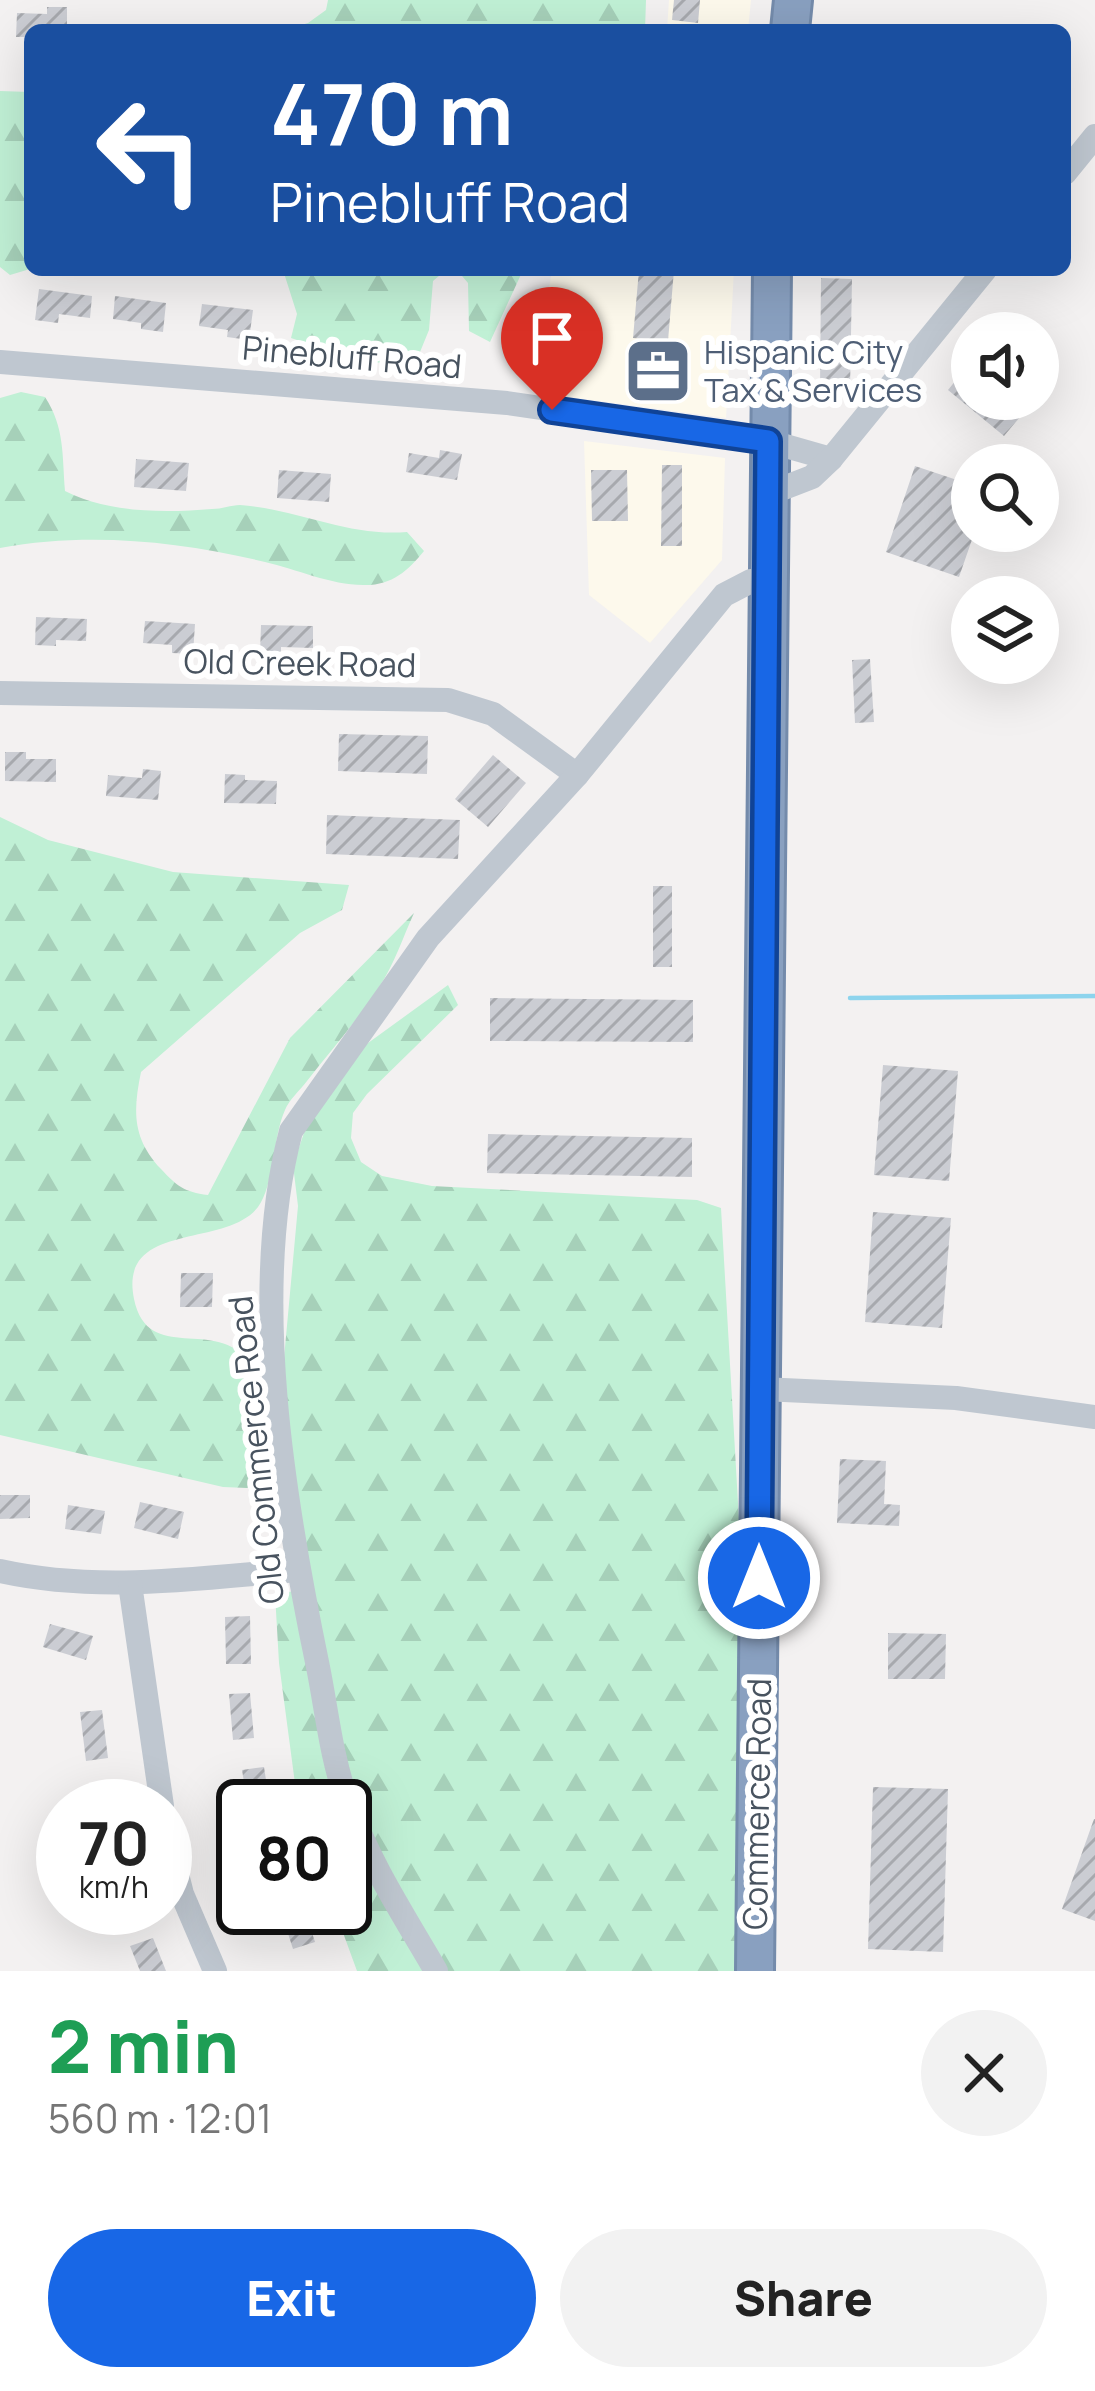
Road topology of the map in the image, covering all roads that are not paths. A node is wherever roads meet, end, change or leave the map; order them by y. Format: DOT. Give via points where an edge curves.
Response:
graph roads {
  1 [pos="1095,136"];
  2 [pos="1071,166"];
  3 [pos="772,276"];
  4 [pos="980,276"];
  5 [pos="0,362"];
  6 [pos="768,441"];
  7 [pos="831,459"];
  8 [pos="768,494"];
  9 [pos="769,581"];
  10 [pos="0,694"];
  11 [pos="577,775"];
  12 [pos="760,1389"];
  13 [pos="1095,1417"];
  14 [pos="298,1570"];
  15 [pos="0,1571"];
  16 [pos="130,1584"];
  17 [pos="158,1779"];
  18 [pos="192,1918"];
  19 [pos="214,1971"];
  20 [pos="436,1971"];
  21 [pos="755,1971"];
  1 -- 2 [label="street"];
  3 -- 6 [label="highway, Commerce Road"];
  4 -- 7 [label="street"];
  5 -- 6 [label="street, Pinebluff Road" via="507,403"];
  6 -- 7 [label="street, Pinebluff Road"];
  6 -- 8 [label="highway, Commerce Road"];
  7 -- 8 [label="street" via="812,477"];
  8 -- 9 [label="highway, Commerce Road"];
  9 -- 11 [label="street, Old Commerce Road" via="724,595"];
  9 -- 12 [label="highway, Commerce Road"];
  10 -- 11 [label="street, Old Creek Road" via="448,700 493,714"];
  11 -- 14 [label="street, Old Commerce Road" via="428,938 291,1131 269,1294"];
  12 -- 13 [label="street" via="956,1398"];
  12 -- 21 [label="highway, Commerce Road"];
  14 -- 16 [label="street"];
  14 -- 20 [label="street, Old Commerce Road" via="346,1800"];
  15 -- 16 [label="street"];
  16 -- 17 [label="street"];
  18 -- 19 [label="street"];
}
